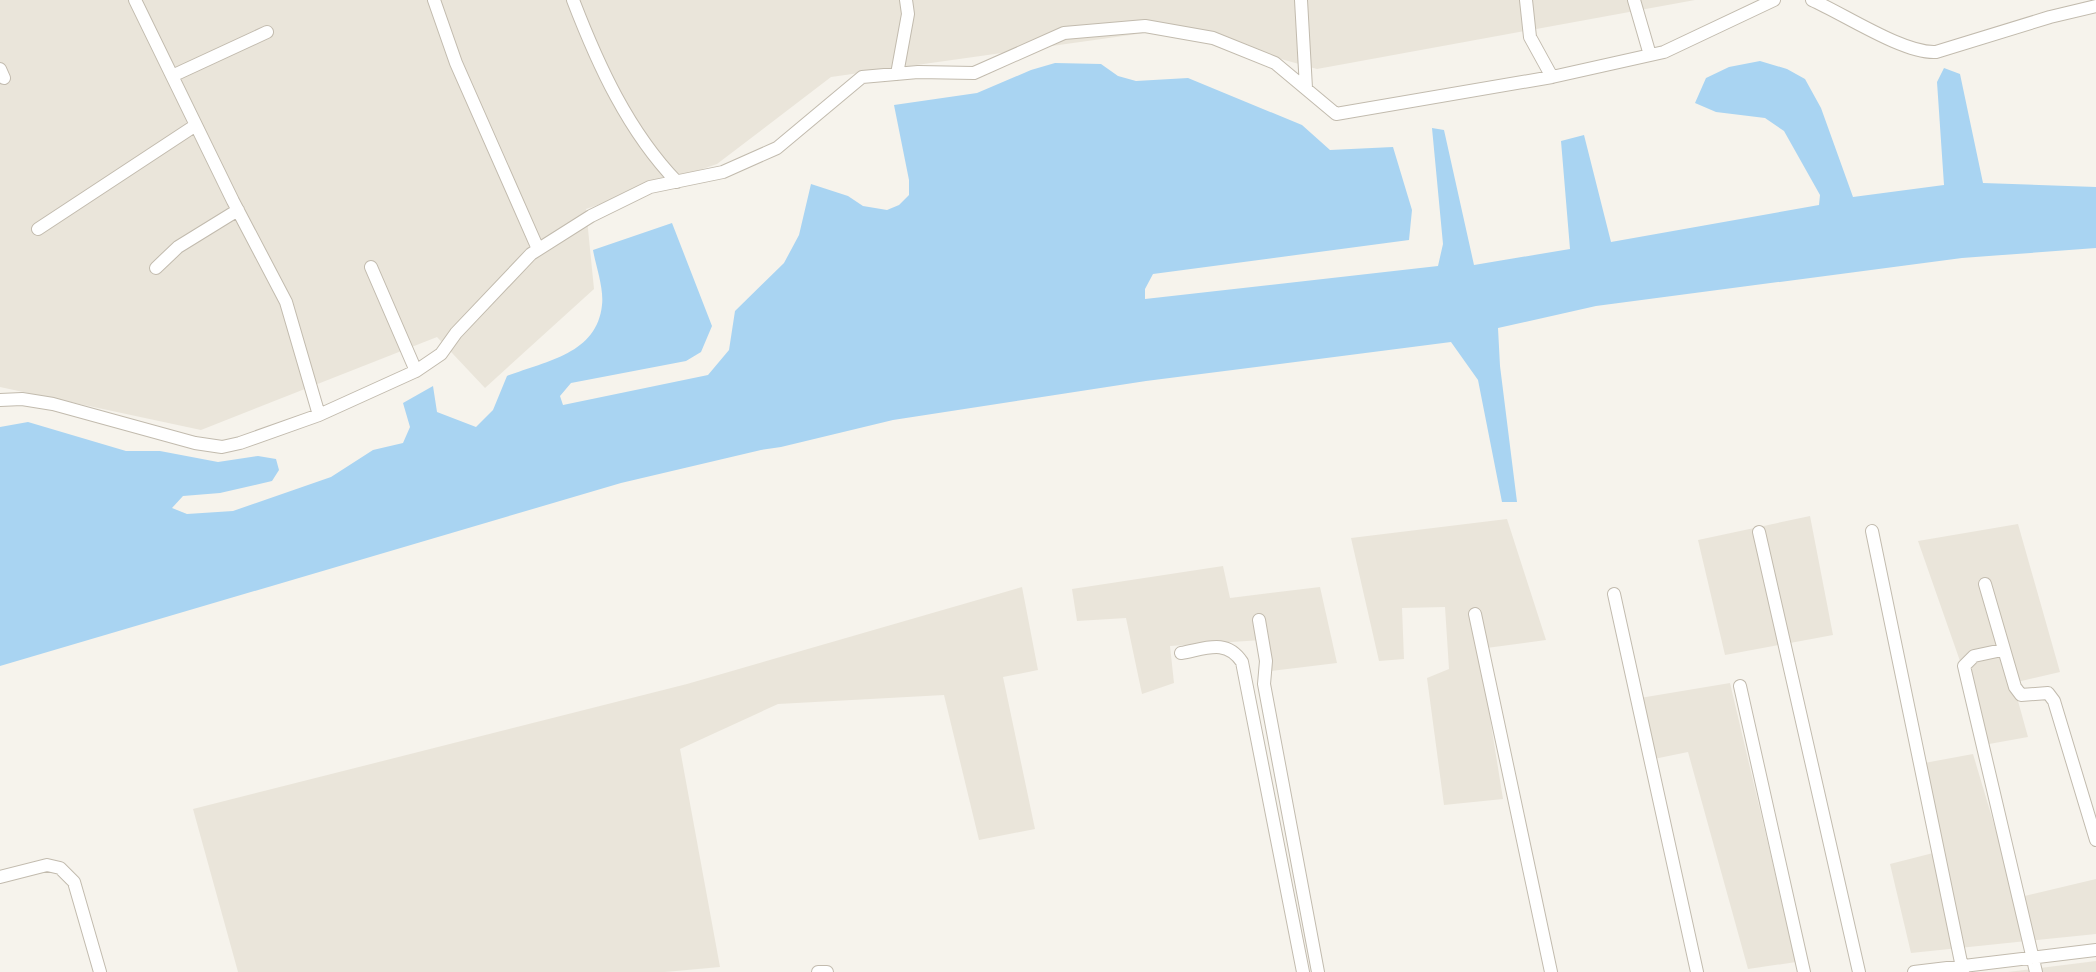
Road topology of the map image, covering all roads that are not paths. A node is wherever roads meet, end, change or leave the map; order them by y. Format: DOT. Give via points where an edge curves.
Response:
graph roads {
  1 [pos="135,0"];
  2 [pos="434,0"];
  3 [pos="573,0"];
  4 [pos="906,0"];
  5 [pos="1301,0"];
  6 [pos="1526,0"];
  7 [pos="1634,0"];
  8 [pos="1774,0"];
  9 [pos="1812,0"];
  10 [pos="2096,6"];
  11 [pos="267,32"];
  12 [pos="1650,55"];
  13 [pos="897,74"];
  14 [pos="172,76"];
  15 [pos="1552,77"];
  16 [pos="1307,88"];
  17 [pos="196,125"];
  18 [pos="677,182"];
  19 [pos="238,210"];
  20 [pos="38,229"];
  21 [pos="538,249"];
  22 [pos="370,267"];
  23 [pos="156,268"];
  24 [pos="416,372"];
  25 [pos="0,400"];
  26 [pos="319,415"];
  27 [pos="1872,531"];
  28 [pos="1759,532"];
  29 [pos="1985,584"];
  30 [pos="1614,594"];
  31 [pos="1475,614"];
  32 [pos="1259,620"];
  33 [pos="2002,650"];
  34 [pos="1181,653"];
  35 [pos="1740,686"];
  36 [pos="2096,840"];
  37 [pos="0,877"];
  38 [pos="2096,950"];
  39 [pos="2033,958"];
  40 [pos="1962,970"];
  41 [pos="100,972"];
  42 [pos="818,972"];
  43 [pos="827,972"];
  44 [pos="1303,972"];
  45 [pos="1318,972"];
  46 [pos="1551,972"];
  47 [pos="1697,972"];
  48 [pos="1804,972"];
  49 [pos="1859,972"];
  50 [pos="1914,972"];
  51 [pos="2036,972"];
  1 -- 14 [label="street"];
  2 -- 21 [label="street" via="456,63"];
  3 -- 18 [label="street" via="595,57 639,136"];
  4 -- 13 [label="street" via="908,14"];
  5 -- 16 [label="street"];
  6 -- 15 [label="street" via="1531,37"];
  7 -- 12 [label="street"];
  8 -- 12 [label="street"];
  9 -- 10 [label="street" via="1927,53"];
  11 -- 14 [label="street"];
  12 -- 15 [label="street"];
  13 -- 16 [label="street" via="974,73 1064,33 1145,26 1213,38 1275,63"];
  13 -- 18 [label="street" via="862,77 777,148 723,172"];
  14 -- 17 [label="street"];
  15 -- 16 [label="street" via="1336,114"];
  17 -- 19 [label="street"];
  17 -- 20 [label="street"];
  18 -- 21 [label="street" via="650,187 625,199"];
  19 -- 23 [label="street" via="178,247"];
  19 -- 26 [label="street" via="286,302"];
  21 -- 24 [label="street" via="441,354"];
  22 -- 24 [label="street"];
  24 -- 26 [label="street"];
  25 -- 26 [label="street" via="53,404 222,447"];
  27 -- 40 [label="street"];
  28 -- 49 [label="street"];
  29 -- 33 [label="street"];
  30 -- 47 [label="street"];
  31 -- 46 [label="street"];
  32 -- 45 [label="street" via="1266,661 1264,684"];
  33 -- 36 [label="street" via="2021,695 2048,693 2054,701"];
  33 -- 39 [label="street" via="1974,656 1964,666"];
  34 -- 44 [label="street" via="1222,646 1236,652 1242,662"];
  35 -- 48 [label="street"];
  37 -- 41 [label="street" via="47,864 67,875 74,882"];
  38 -- 39 [label="street"];
  39 -- 40 [label="street"];
  39 -- 51 [label="street"];
  40 -- 50 [label="street"];
  42 -- 43 [label="street"];
}
